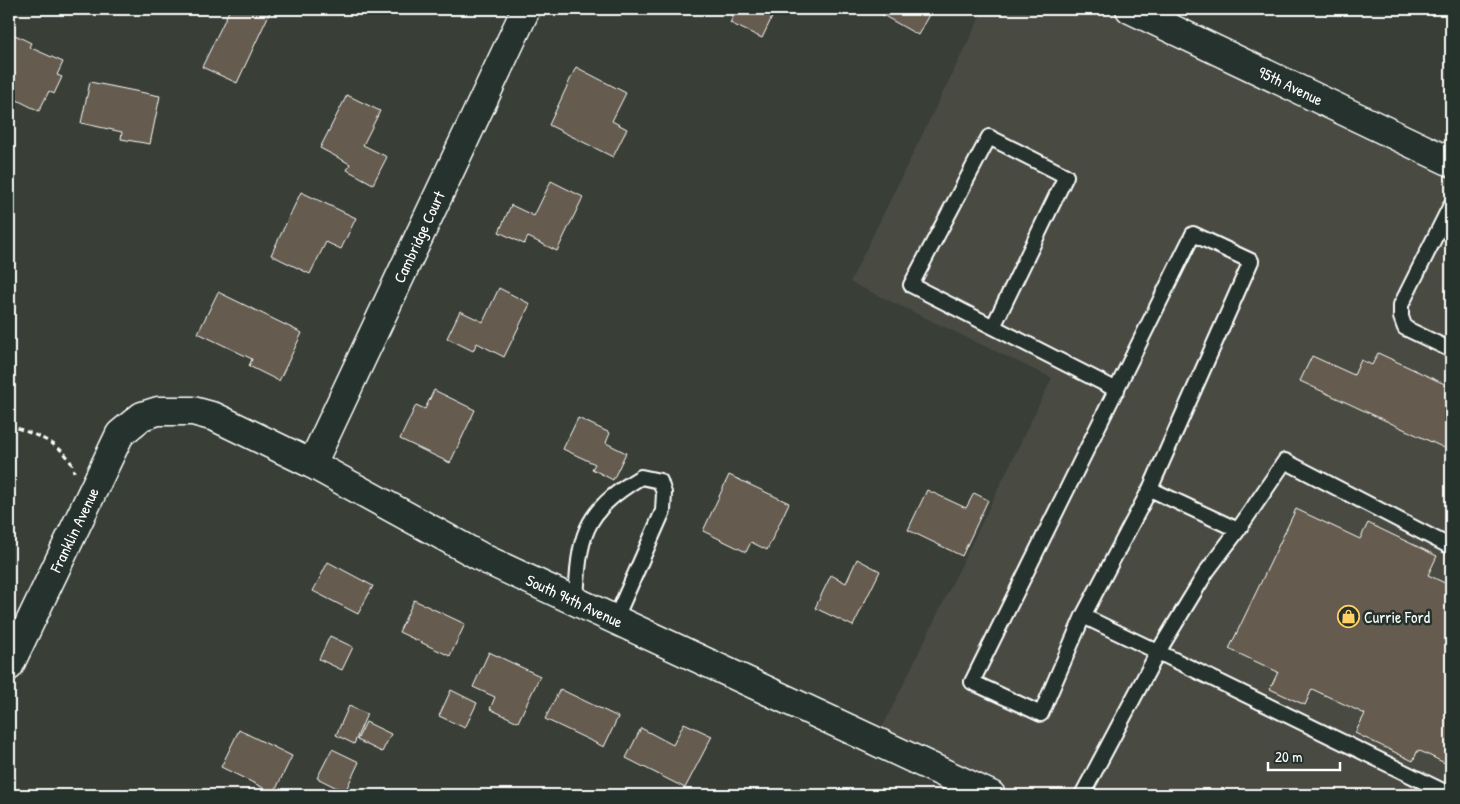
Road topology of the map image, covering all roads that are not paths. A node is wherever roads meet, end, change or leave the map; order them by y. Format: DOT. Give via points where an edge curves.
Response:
graph roads {
  1 [pos="526,9"];
  2 [pos="1130,9"];
  3 [pos="1451,162"];
  4 [pos="1451,205"];
  5 [pos="1447,223"];
  6 [pos="993,327"];
  7 [pos="1451,350"];
  8 [pos="1117,390"];
  9 [pos="158,411"];
  10 [pos="312,464"];
  11 [pos="1150,489"];
  12 [pos="1238,530"];
  13 [pos="1451,547"];
  14 [pos="576,602"];
  15 [pos="1083,616"];
  16 [pos="615,620"];
  17 [pos="1158,652"];
  18 [pos="9,666"];
  19 [pos="991,795"];
  20 [pos="1082,795"];
  21 [pos="1451,795"];
  1 -- 10 [label="street, Cambridge Court"];
  2 -- 3 [label="street, 95th Avenue"];
  4 -- 5 [label="lane"];
  5 -- 7 [label="lane" via="1401,305 1401,317 1405,328"];
  6 -- 6 [label="lane" via="911,285 989,136 1066,176"];
  6 -- 8 [label="lane"];
  8 -- 11 [label="lane" via="1193,234 1251,261"];
  8 -- 15 [label="lane" via="972,682 1041,714"];
  9 -- 10 [label="street, South 94th Avenue" via="193,411 215,417"];
  9 -- 18 [label="street, Franklin Avenue" via="142,416 120,434"];
  10 -- 14 [label="street, South 94th Avenue" via="484,560"];
  11 -- 12 [label="lane"];
  11 -- 15 [label="lane"];
  12 -- 13 [label="lane" via="1285,461"];
  12 -- 17 [label="lane" via="1207,571"];
  14 -- 16 [label="street, South 94th Avenue"];
  14 -- 16 [label="lane" via="578,560 587,525 597,511 624,487 641,477 660,481 664,493 663,511"];
  15 -- 17 [label="lane"];
  16 -- 19 [label="street, South 94th Avenue"];
  17 -- 20 [label="lane"];
  17 -- 21 [label="lane"];
}
